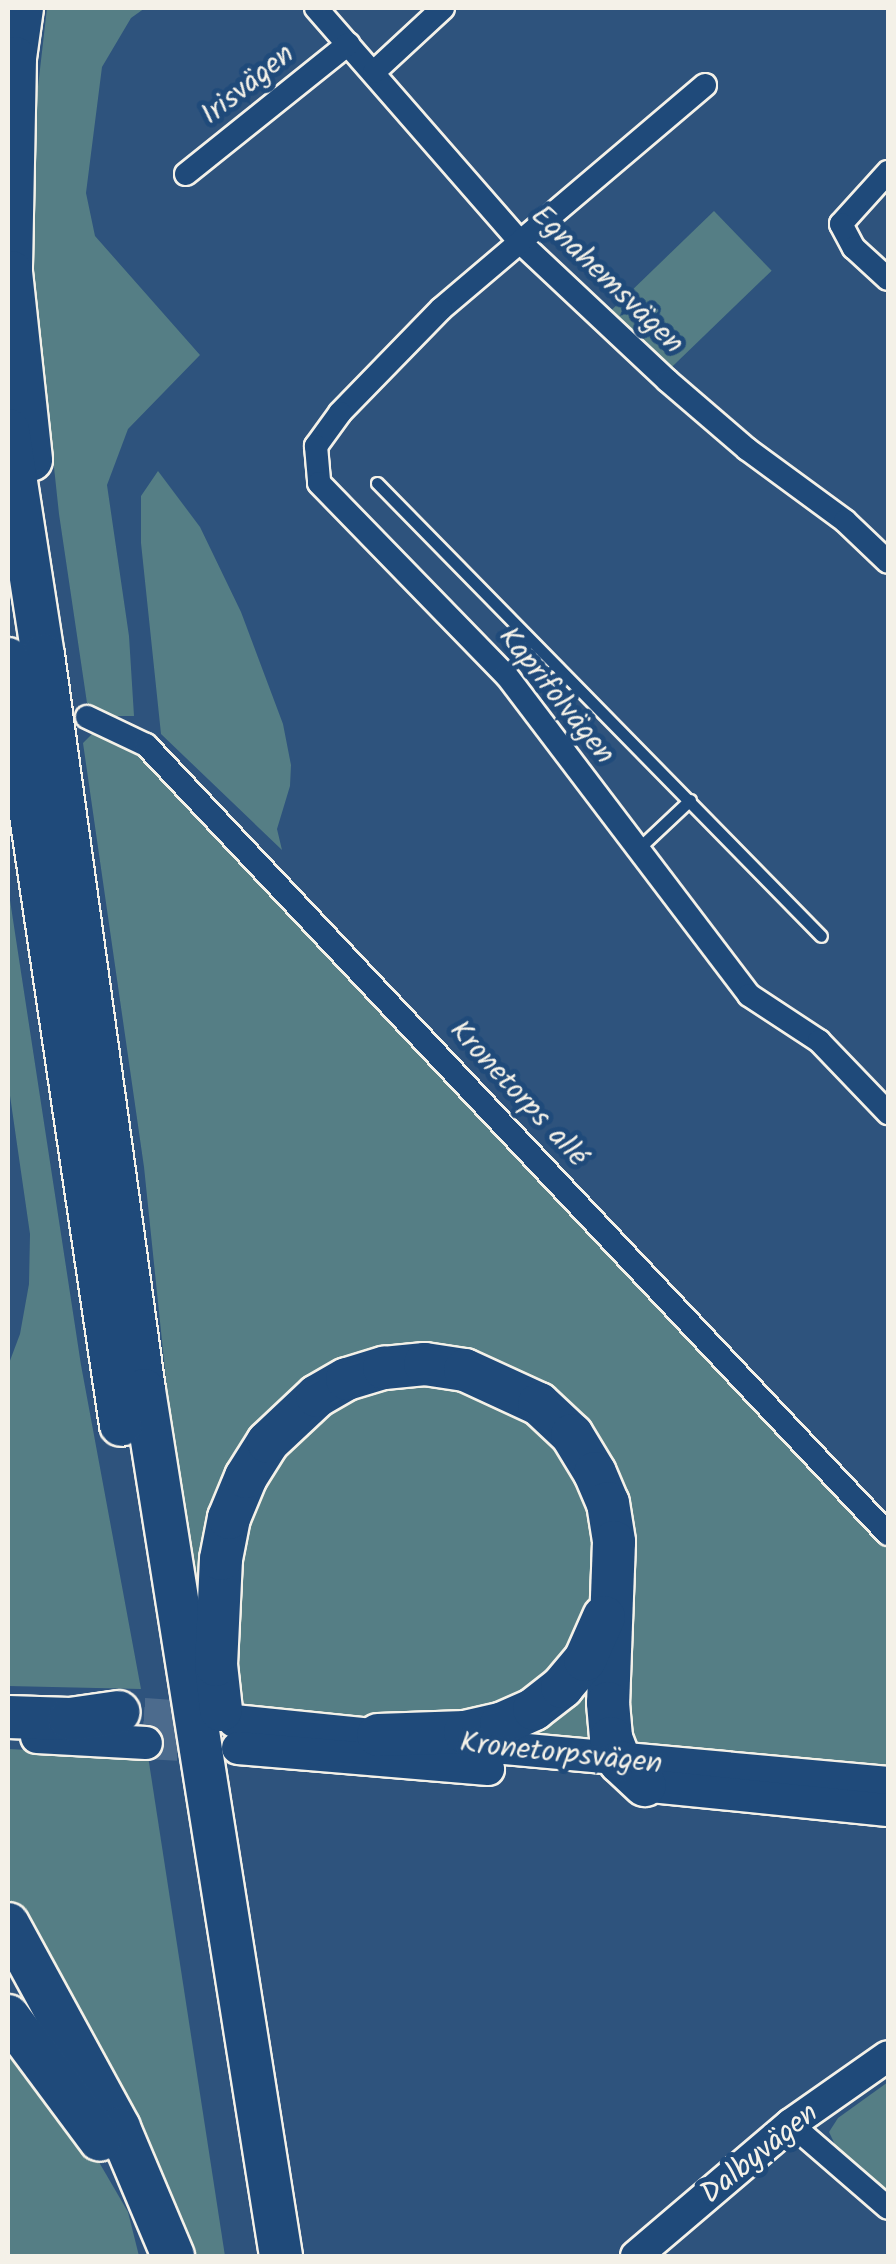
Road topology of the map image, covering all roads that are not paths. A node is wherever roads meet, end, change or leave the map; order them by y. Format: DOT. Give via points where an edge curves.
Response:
graph roads {
  1 [pos="22,8"];
  2 [pos="316,8"];
  3 [pos="443,8"];
  4 [pos="348,44"];
  5 [pos="374,72"];
  6 [pos="704,85"];
  7 [pos="888,172"];
  8 [pos="186,174"];
  9 [pos="520,242"];
  10 [pos="888,279"];
  11 [pos="8,430"];
  12 [pos="377,483"];
  13 [pos="888,562"];
  14 [pos="26,657"];
  15 [pos="8,713"];
  16 [pos="88,717"];
  17 [pos="20,753"];
  18 [pos="690,800"];
  19 [pos="639,848"];
  20 [pos="822,936"];
  21 [pos="888,1113"];
  22 [pos="888,1534"];
  23 [pos="612,1588"];
  24 [pos="8,1705"];
  25 [pos="8,1717"];
  26 [pos="136,1723"];
  27 [pos="8,1735"];
  28 [pos="378,1735"];
  29 [pos="632,1774"];
  30 [pos="888,1783"];
  31 [pos="888,1810"];
  32 [pos="8,1924"];
  33 [pos="231,1946"];
  34 [pos="8,2016"];
  35 [pos="888,2056"];
  36 [pos="791,2124"];
  37 [pos="888,2208"];
  38 [pos="172,2256"];
  39 [pos="252,2256"];
  40 [pos="281,2256"];
  41 [pos="636,2256"];
  1 -- 14 [label="highway" via="11,272 37,502"];
  2 -- 4 [label="street, Egnahemsvägen"];
  3 -- 5 [label="street"];
  4 -- 5 [label="street, Egnahemsvägen"];
  4 -- 8 [label="street, Irisvägen"];
  5 -- 9 [label="street, Egnahemsvägen"];
  6 -- 9 [label="street, Kaprifolvägen"];
  7 -- 10 [label="street" via="841,224 854,248"];
  9 -- 13 [label="street, Egnahemsvägen" via="668,382"];
  9 -- 19 [label="street, Kaprifolvägen" via="441,309 340,414 316,446 319,482 506,676"];
  11 -- 14 [label="highway"];
  12 -- 18 [label="lane"];
  14 -- 17 [label="highway"];
  14 -- 33 [label="highway"];
  15 -- 17 [label="highway"];
  16 -- 22 [label="street, Kronetorps allé" via="159,758"];
  17 -- 39 [label="highway"];
  18 -- 19 [label="lane"];
  18 -- 20 [label="lane"];
  19 -- 21 [label="street, Kaprifolvägen" via="748,994 819,1041"];
  23 -- 28 [label="highway" via="585,1660 534,1709 465,1732"];
  23 -- 29 [label="highway" via="611,1738"];
  23 -- 33 [label="highway" via="608,1503 572,1435 539,1404 466,1370 384,1368 347,1380 293,1416 246,1477 228,1518 221,1559 216,1665 228,1780"];
  24 -- 26 [label="main road"];
  25 -- 26 [label="highway"];
  26 -- 27 [label="main road"];
  28 -- 29 [label="main road, Kronetorpsvägen"];
  28 -- 29 [label="main road, Kronetorpsvägen" via="236,1734"];
  29 -- 30 [label="main road, Kronetorpsvägen"];
  29 -- 31 [label="main road, Kronetorpsvägen"];
  32 -- 38 [label="highway" via="119,2128"];
  33 -- 40 [label="highway"];
  34 -- 38 [label="highway" via="90,2124"];
  35 -- 36 [label="street, Dalbyvägen"];
  36 -- 37 [label="street"];
  36 -- 41 [label="street, Dalbyvägen"];
}
